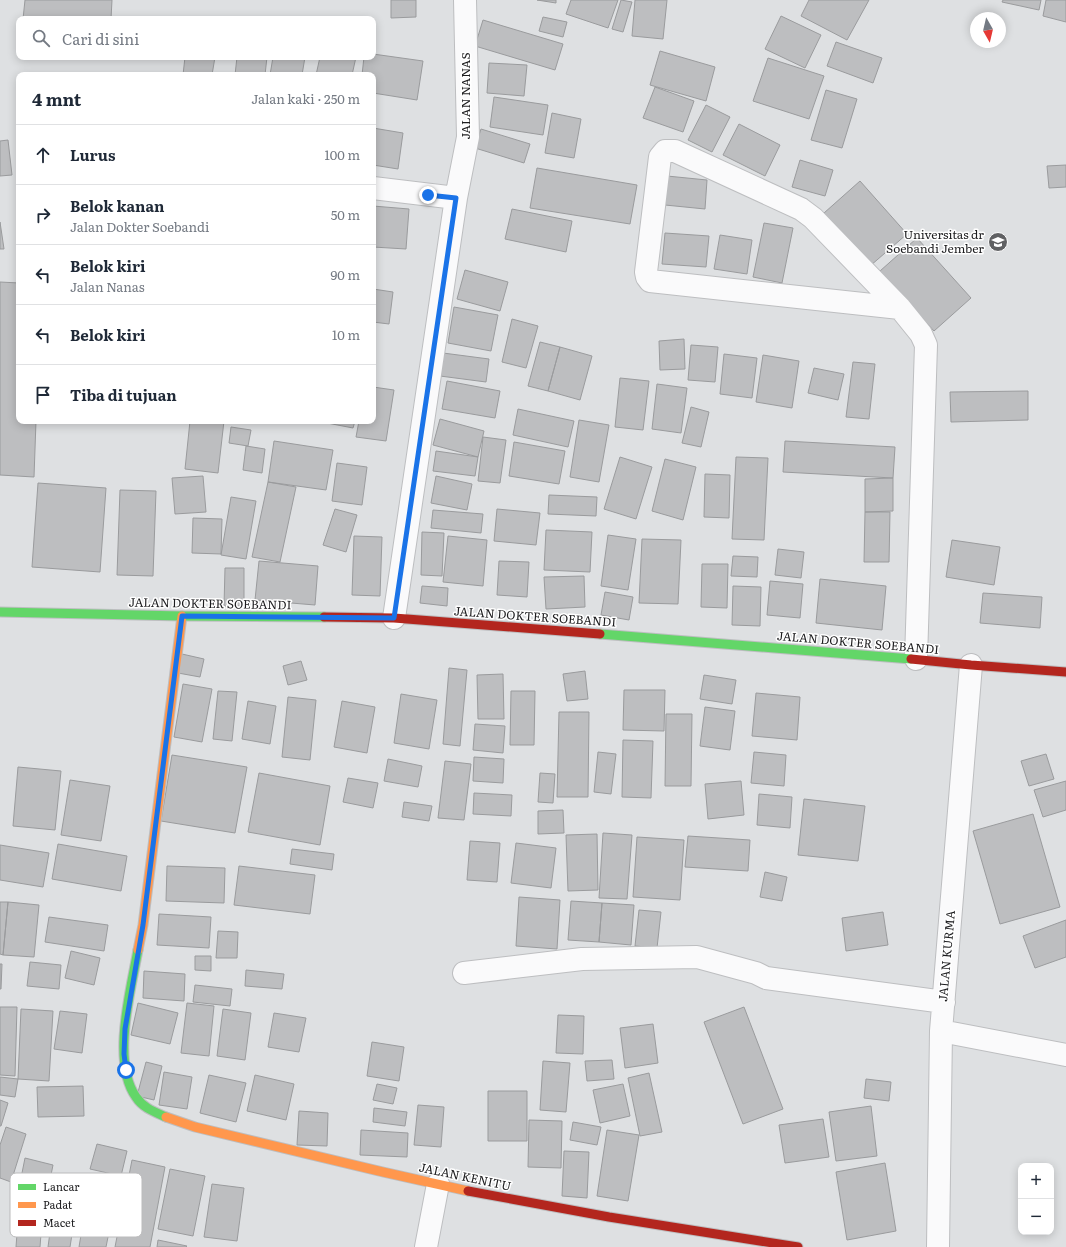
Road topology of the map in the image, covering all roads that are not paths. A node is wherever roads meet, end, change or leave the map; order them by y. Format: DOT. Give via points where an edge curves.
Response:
graph roads {
  1 [pos="465,0"];
  2 [pos="376,188"];
  3 [pos="456,198"];
  4 [pos="900,308"];
  5 [pos="0,612"];
  6 [pos="182,616"];
  7 [pos="394,618"];
  8 [pos="916,659"];
  9 [pos="971,665"];
  10 [pos="1066,672"];
  11 [pos="464,973"];
  12 [pos="944,1002"];
  13 [pos="941,1031"];
  14 [pos="1066,1055"];
  15 [pos="438,1184"];
  16 [pos="426,1247"];
  17 [pos="798,1247"];
  18 [pos="938,1247"];
  1 -- 3 [label="street, JALAN NANAS" via="468,137"];
  2 -- 3 [label="street"];
  3 -- 7 [label="street, JALAN NANAS"];
  4 -- 4 [label="street" via="650,281 646,272 660,157 665,151 675,151 802,209"];
  4 -- 8 [label="street" via="921,334 926,346"];
  5 -- 6 [label="street, JALAN DOKTER SOEBANDI"];
  6 -- 7 [label="street, JALAN DOKTER SOEBANDI"];
  6 -- 15 [label="street, JALAN KENITU" via="143,925 125,1029 124,1054 130,1087 145,1107 195,1127"];
  7 -- 8 [label="street, JALAN DOKTER SOEBANDI"];
  8 -- 9 [label="street, JALAN DOKTER SOEBANDI"];
  9 -- 10 [label="street, JALAN DOKTER SOEBANDI"];
  9 -- 12 [label="street, JALAN KURMA"];
  11 -- 12 [label="street" via="582,959 697,957 766,978"];
  12 -- 13 [label="street, JALAN KURMA"];
  13 -- 14 [label="street"];
  13 -- 18 [label="street, JALAN KURMA"];
  15 -- 16 [label="street"];
  15 -- 17 [label="street, JALAN KENITU" via="607,1218"];
}
